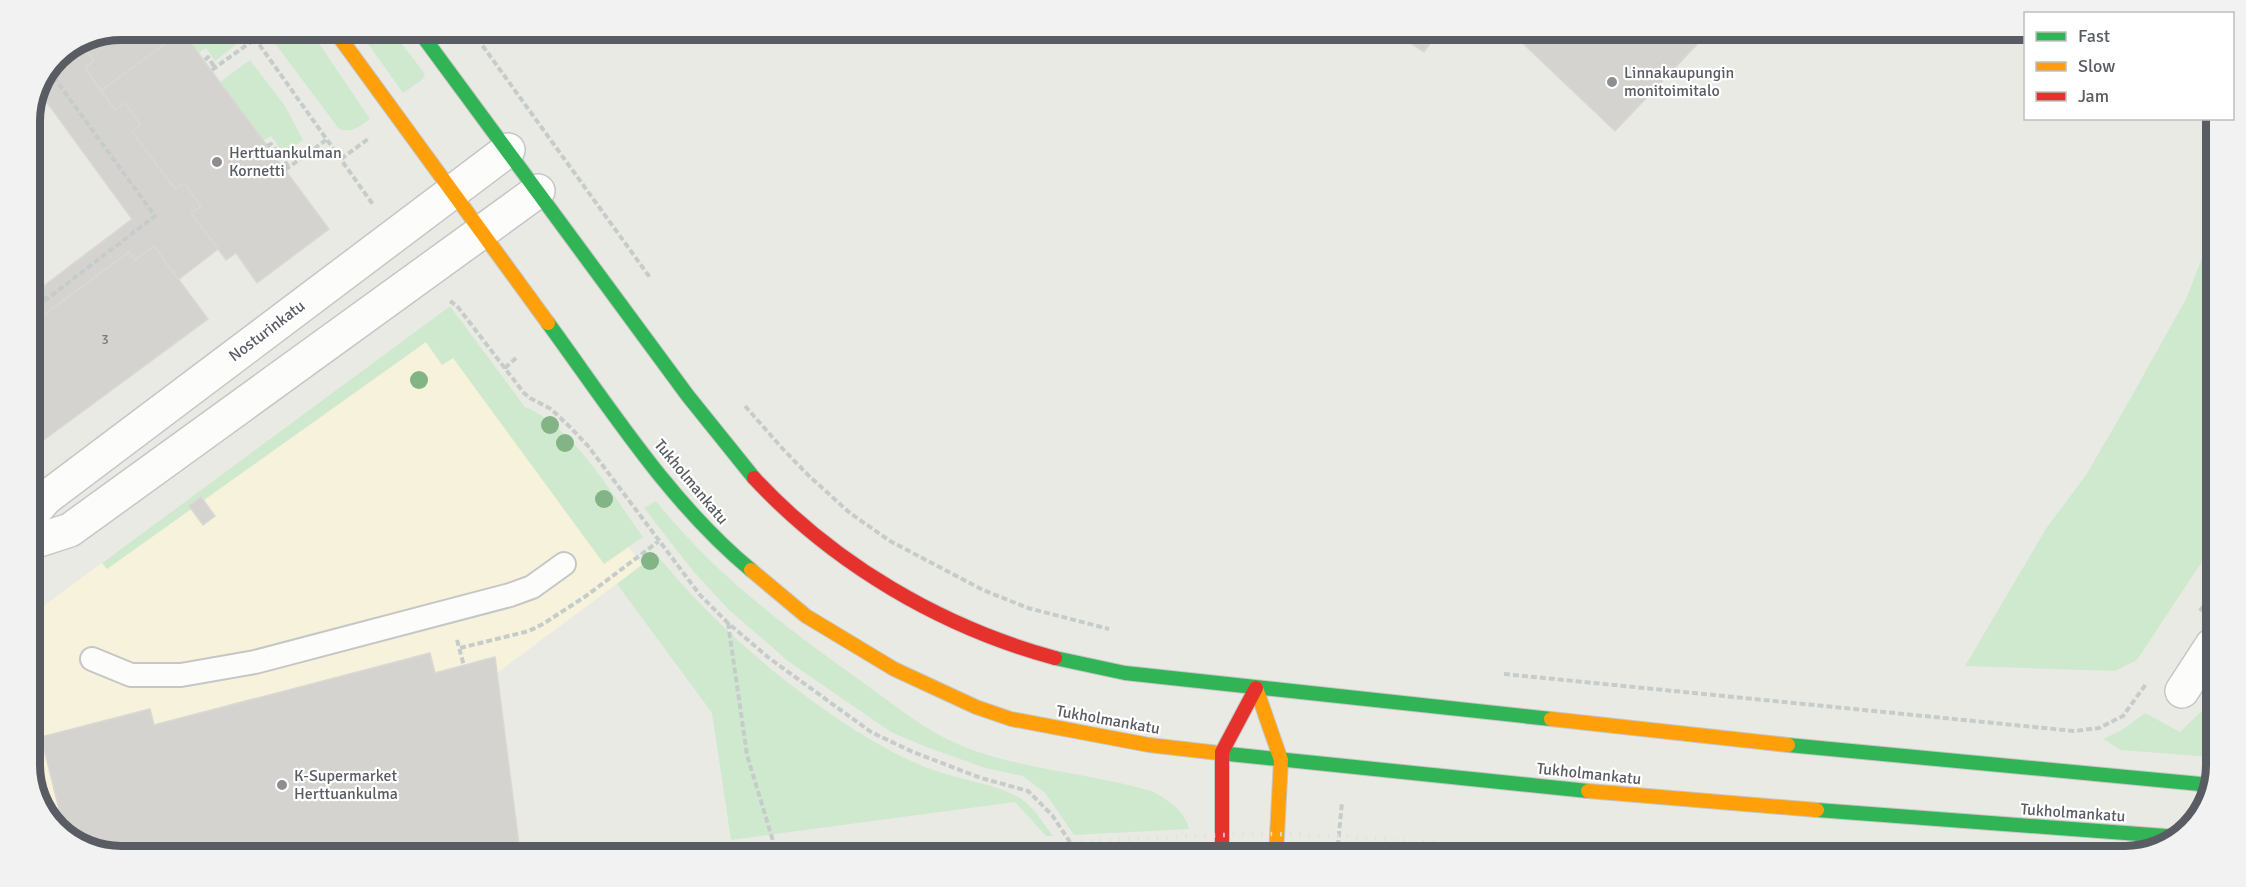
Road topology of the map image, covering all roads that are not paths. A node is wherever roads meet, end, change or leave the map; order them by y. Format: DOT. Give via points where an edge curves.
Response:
graph roads {
  1 [pos="343,41"];
  2 [pos="426,41"];
  3 [pos="508,150"];
  4 [pos="538,191"];
  5 [pos="452,192"];
  6 [pos="481,233"];
  7 [pos="41,504"];
  8 [pos="41,539"];
  9 [pos="564,564"];
  10 [pos="2206,654"];
  11 [pos="92,660"];
  12 [pos="1256,688"];
  13 [pos="2182,691"];
  14 [pos="1221,752"];
  15 [pos="1281,760"];
  16 [pos="2203,784"];
  17 [pos="2165,836"];
  18 [pos="1222,846"];
  19 [pos="1276,846"];
  1 -- 5 [label="main road, Tukholmankatu"];
  2 -- 3 [label="main road"];
  3 -- 4 [label="main road"];
  3 -- 5 [label="street, Nosturinkatu"];
  4 -- 6 [label="street"];
  4 -- 12 [label="main road" via="739,460 795,518 833,549 925,606 1037,653 1125,673"];
  5 -- 6 [label="main road, Tukholmankatu"];
  5 -- 7 [label="street, Nosturinkatu"];
  6 -- 8 [label="street" via="70,530"];
  6 -- 14 [label="main road, Tukholmankatu" via="691,513 741,562 806,616 894,669 1011,719 1149,745"];
  9 -- 11 [label="lane" via="532,587 510,595 255,662 158,676 131,675"];
  10 -- 13 [label="street"];
  12 -- 14 [label="main road"];
  12 -- 15 [label="main road"];
  12 -- 16 [label="main road" via="1853,752"];
  14 -- 15 [label="main road, Tukholmankatu"];
  14 -- 18 [label="main road"];
  15 -- 17 [label="main road, Tukholmankatu" via="1683,800"];
  15 -- 19 [label="main road"];
}
